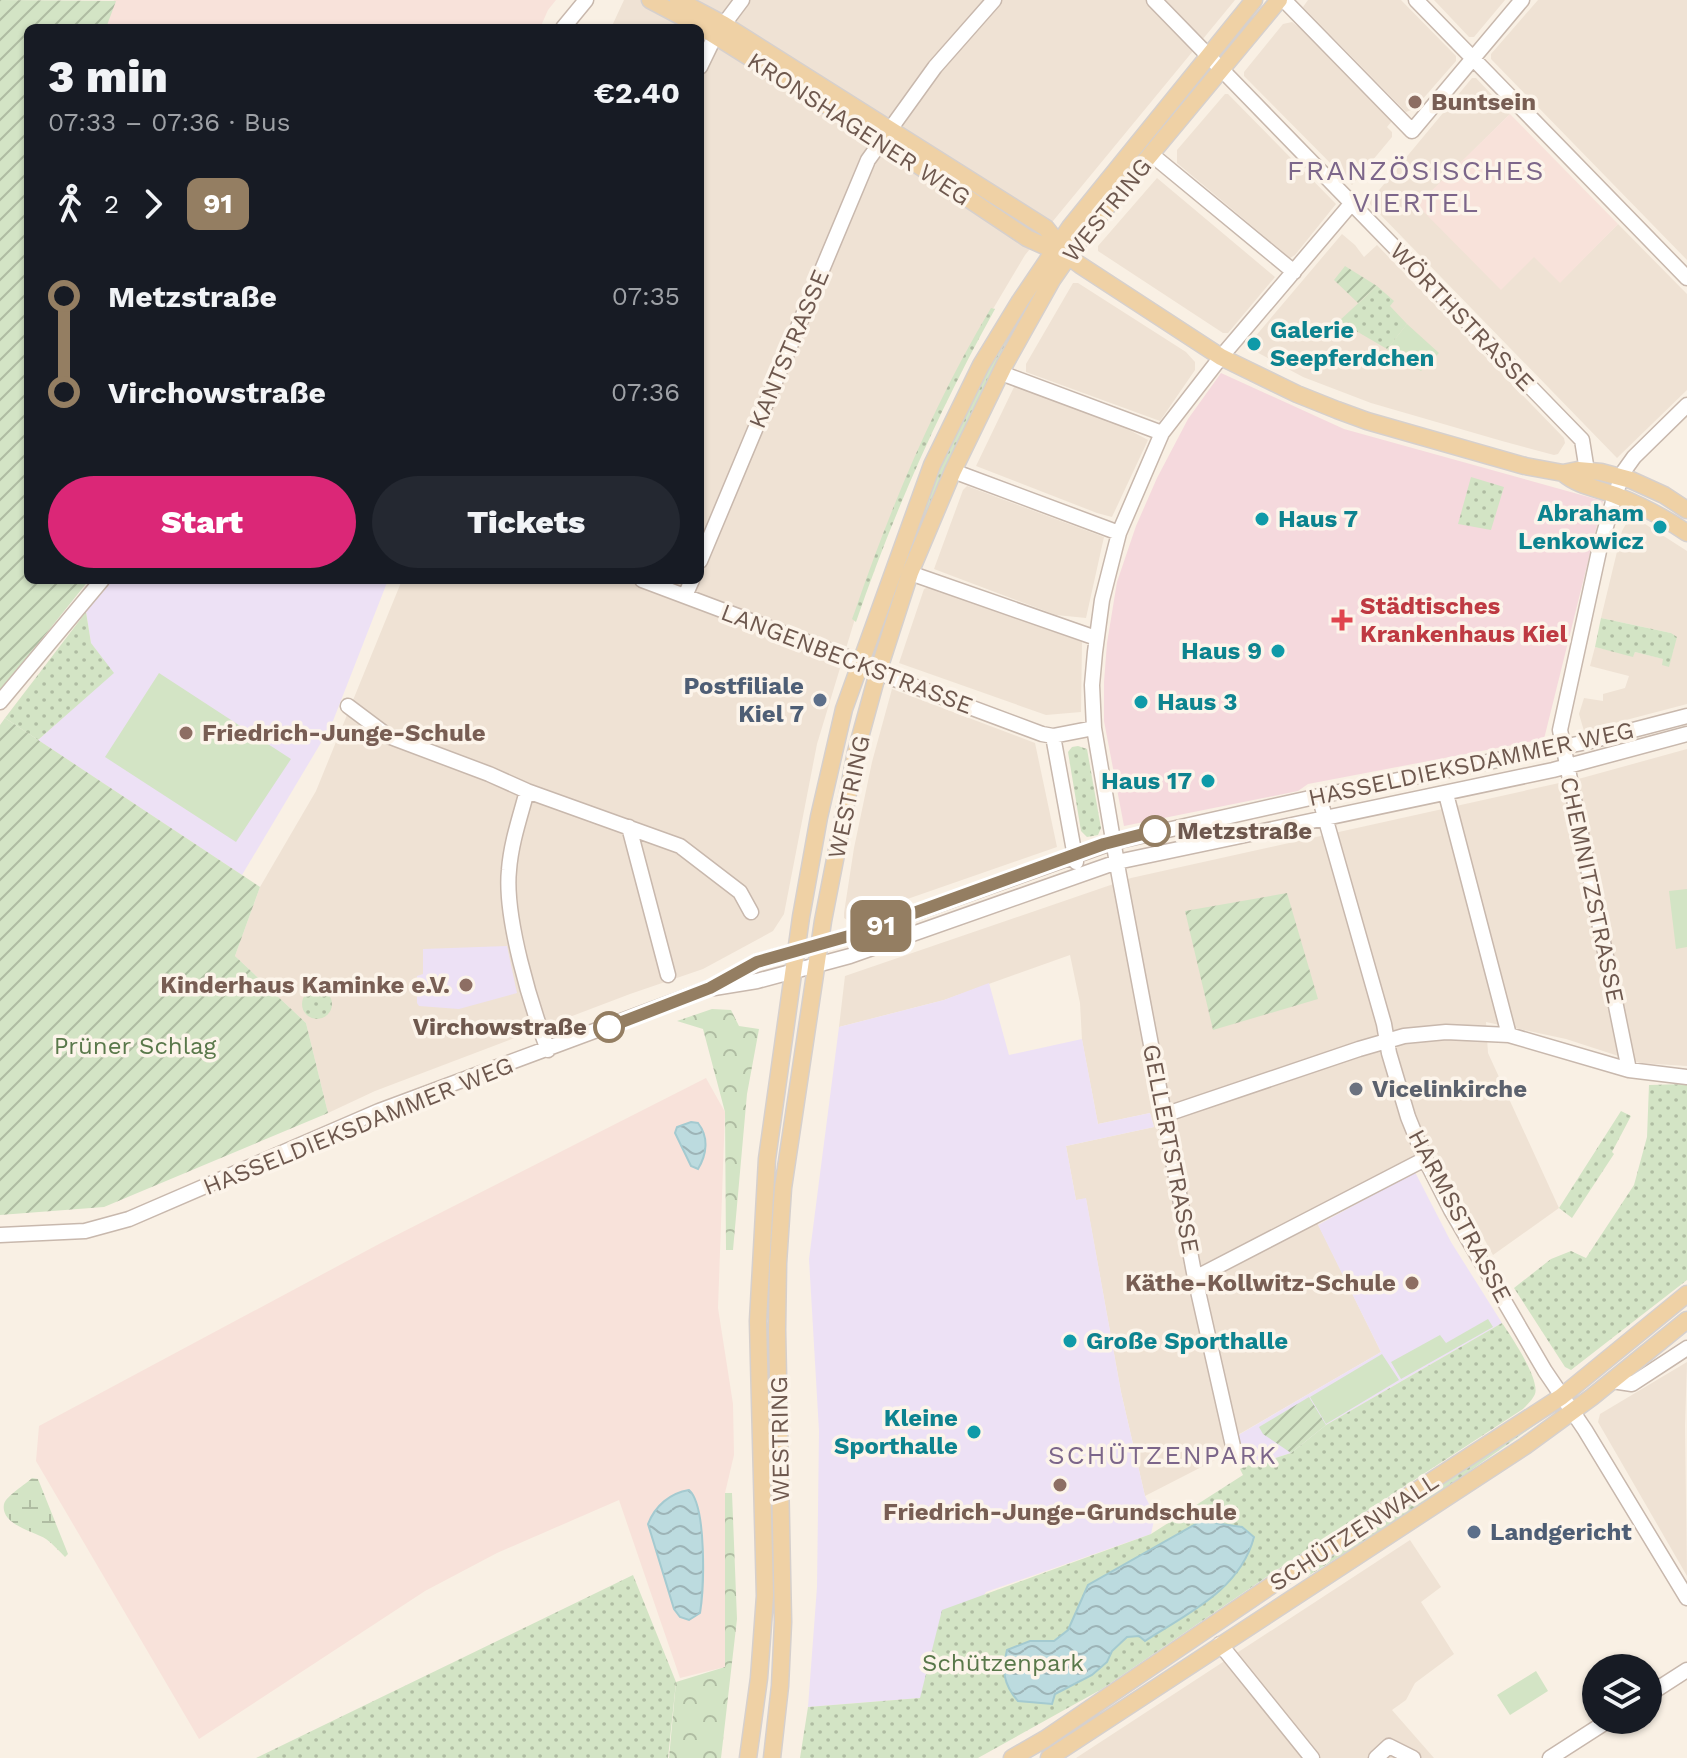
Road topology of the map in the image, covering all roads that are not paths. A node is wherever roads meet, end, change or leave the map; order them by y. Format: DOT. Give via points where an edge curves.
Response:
graph roads {
  1 [pos="586,0"];
  2 [pos="650,0"];
  3 [pos="678,0"];
  4 [pos="742,0"];
  5 [pos="994,0"];
  6 [pos="1154,0"];
  7 [pos="1254,0"];
  8 [pos="1281,0"];
  9 [pos="1416,0"];
  10 [pos="1522,0"];
  11 [pos="566,24"];
  12 [pos="719,30"];
  13 [pos="1208,55"];
  14 [pos="1473,58"];
  15 [pos="704,59"];
  16 [pos="1223,69"];
  17 [pos="886,134"];
  18 [pos="1151,154"];
  19 [pos="1351,204"];
  20 [pos="1059,250"];
  21 [pos="1294,272"];
  22 [pos="1687,278"];
  23 [pos="1221,357"];
  24 [pos="1001,373"];
  25 [pos="1687,405"];
  26 [pos="1162,433"];
  27 [pos="953,471"];
  28 [pos="1587,471"];
  29 [pos="1563,473"];
  30 [pos="1622,477"];
  31 [pos="1615,495"];
  32 [pos="1687,510"];
  33 [pos="1119,533"];
  34 [pos="1687,533"];
  35 [pos="704,551"];
  36 [pos="910,573"];
  37 [pos="99,584"];
  38 [pos="653,584"];
  39 [pos="690,584"];
  40 [pos="685,596"];
  41 [pos="1096,638"];
  42 [pos="860,662"];
  43 [pos="878,672"];
  44 [pos="0,702"];
  45 [pos="348,706"];
  46 [pos="1687,716"];
  47 [pos="1094,728"];
  48 [pos="1687,734"];
  49 [pos="1053,736"];
  50 [pos="1563,747"];
  51 [pos="1567,767"];
  52 [pos="527,791"];
  53 [pos="1446,794"];
  54 [pos="1319,796"];
  55 [pos="1324,819"];
  56 [pos="629,827"];
  57 [pos="1114,842"];
  58 [pos="1074,856"];
  59 [pos="1117,862"];
  60 [pos="1079,873"];
  61 [pos="751,912"];
  62 [pos="819,945"];
  63 [pos="796,952"];
  64 [pos="815,966"];
  65 [pos="792,972"];
  66 [pos="668,975"];
  67 [pos="710,988"];
  68 [pos="1509,1035"];
  69 [pos="1387,1042"];
  70 [pos="548,1050"];
  71 [pos="1629,1070"];
  72 [pos="1687,1077"];
  73 [pos="1164,1115"];
  74 [pos="1425,1159"];
  75 [pos="0,1235"];
  76 [pos="1195,1278"];
  77 [pos="1687,1294"];
  78 [pos="1687,1320"];
  79 [pos="1687,1348"];
  80 [pos="1612,1381"];
  81 [pos="1561,1397"];
  82 [pos="1571,1413"];
  83 [pos="1235,1455"];
  84 [pos="1687,1598"];
  85 [pos="1220,1644"];
  86 [pos="1687,1670"];
  87 [pos="1662,1686"];
  88 [pos="1587,1734"];
  89 [pos="1045,1739"];
  90 [pos="1055,1757"];
  91 [pos="748,1758"];
  92 [pos="772,1758"];
  93 [pos="1012,1758"];
  94 [pos="1312,1758"];
  95 [pos="1376,1758"];
  96 [pos="1413,1758"];
  97 [pos="1550,1758"];
  1 -- 11 [label="street"];
  2 -- 12 [label="main road, KRONSHAGENER WEG"];
  3 -- 12 [label="main road, KRONSHAGENER WEG"];
  4 -- 12 [label="street"];
  5 -- 17 [label="street, KANTSTRASSE"];
  6 -- 13 [label="street, WÖRTHSTRASSE"];
  7 -- 13 [label="main road, WESTRING"];
  8 -- 14 [label="street" via="1412,131"];
  8 -- 16 [label="main road, WESTRING"];
  9 -- 14 [label="street"];
  10 -- 14 [label="street"];
  12 -- 15 [label="street"];
  12 -- 17 [label="main road, KRONSHAGENER WEG"];
  13 -- 16 [label="street, WÖRTHSTRASSE"];
  13 -- 20 [label="main road, WESTRING"];
  14 -- 22 [label="street"];
  16 -- 18 [label="main road, WESTRING"];
  16 -- 19 [label="street, WÖRTHSTRASSE"];
  17 -- 20 [label="main road, KRONSHAGENER WEG" via="1046,228"];
  17 -- 35 [label="street, KANTSTRASSE" via="868,160"];
  18 -- 20 [label="main road, WESTRING"];
  18 -- 21 [label="street"];
  19 -- 21 [label="street"];
  19 -- 28 [label="street, WÖRTHSTRASSE" via="1582,440"];
  20 -- 23 [label="main road, KRONSHAGENER WEG"];
  20 -- 24 [label="main road, WESTRING"];
  20 -- 42 [label="main road, WESTRING" via="981,365 932,465"];
  21 -- 23 [label="street"];
  23 -- 26 [label="street"];
  23 -- 29 [label="main road, KRONSHAGENER WEG" via="1367,421"];
  24 -- 26 [label="street"];
  24 -- 27 [label="main road, WESTRING"];
  25 -- 30 [label="street, CHEMNITZSTRASSE" via="1634,457"];
  26 -- 33 [label="street"];
  27 -- 33 [label="street"];
  27 -- 36 [label="main road, WESTRING"];
  28 -- 29 [label="main road, KRONSHAGENER WEG"];
  28 -- 30 [label="main road, KRONSHAGENER WEG"];
  29 -- 31 [label="main road, KRONSHAGENER WEG" via="1575,483"];
  30 -- 31 [label="street, CHEMNITZSTRASSE"];
  30 -- 32 [label="main road, KRONSHAGENER WEG"];
  31 -- 34 [label="main road, KRONSHAGENER WEG"];
  31 -- 50 [label="street, CHEMNITZSTRASSE" via="1560,730"];
  33 -- 41 [label="street"];
  36 -- 41 [label="street"];
  36 -- 43 [label="main road, WESTRING"];
  37 -- 44 [label="street"];
  38 -- 40 [label="street, LANGENBECKSTRASSE"];
  39 -- 40 [label="street"];
  40 -- 42 [label="street, LANGENBECKSTRASSE"];
  41 -- 47 [label="street"];
  42 -- 43 [label="street, LANGENBECKSTRASSE"];
  42 -- 63 [label="main road, WESTRING" via="828,776"];
  43 -- 49 [label="street, LANGENBECKSTRASSE"];
  43 -- 62 [label="main road, WESTRING" via="856,752"];
  45 -- 52 [label="street" via="388,736"];
  46 -- 50 [label="street, HASSELDIEKSDAMMER WEG"];
  47 -- 49 [label="street"];
  47 -- 57 [label="street"];
  48 -- 51 [label="street, HASSELDIEKSDAMMER WEG"];
  49 -- 58 [label="street"];
  50 -- 51 [label="street, CHEMNITZSTRASSE"];
  50 -- 54 [label="street, HASSELDIEKSDAMMER WEG"];
  51 -- 53 [label="street, HASSELDIEKSDAMMER WEG"];
  51 -- 71 [label="street, CHEMNITZSTRASSE"];
  52 -- 56 [label="street"];
  52 -- 70 [label="street" via="508,885 516,939"];
  53 -- 55 [label="street, HASSELDIEKSDAMMER WEG"];
  53 -- 68 [label="street"];
  54 -- 55 [label="street, HARMSSTRASSE"];
  54 -- 57 [label="street, HASSELDIEKSDAMMER WEG"];
  55 -- 59 [label="street, HASSELDIEKSDAMMER WEG"];
  55 -- 69 [label="street, HARMSSTRASSE"];
  56 -- 61 [label="street" via="701,860 740,892"];
  56 -- 66 [label="street"];
  57 -- 58 [label="street, HASSELDIEKSDAMMER WEG"];
  57 -- 59 [label="street, GELLERTSTRASSE"];
  58 -- 60 [label="street"];
  58 -- 62 [label="street, HASSELDIEKSDAMMER WEG"];
  59 -- 60 [label="street, HASSELDIEKSDAMMER WEG"];
  59 -- 73 [label="street, GELLERTSTRASSE"];
  60 -- 64 [label="street, HASSELDIEKSDAMMER WEG"];
  62 -- 63 [label="street, HASSELDIEKSDAMMER WEG"];
  62 -- 64 [label="main road, WESTRING"];
  63 -- 65 [label="main road, WESTRING"];
  63 -- 67 [label="street, HASSELDIEKSDAMMER WEG" via="749,965"];
  64 -- 65 [label="street, HASSELDIEKSDAMMER WEG"];
  64 -- 92 [label="main road, WESTRING" via="778,1248 784,1581"];
  65 -- 67 [label="street, HASSELDIEKSDAMMER WEG"];
  65 -- 91 [label="main road, WESTRING" via="767,1159 760,1263 765,1596"];
  67 -- 70 [label="street, HASSELDIEKSDAMMER WEG"];
  68 -- 69 [label="street" via="1446,1032"];
  68 -- 71 [label="street"];
  69 -- 73 [label="street"];
  69 -- 74 [label="street, HARMSSTRASSE"];
  70 -- 75 [label="street, HASSELDIEKSDAMMER WEG" via="379,1111 106,1227"];
  71 -- 72 [label="street"];
  73 -- 76 [label="street, GELLERTSTRASSE"];
  74 -- 76 [label="street"];
  74 -- 81 [label="street, HARMSSTRASSE"];
  76 -- 83 [label="street, GELLERTSTRASSE"];
  77 -- 81 [label="main road, SCHÜTZENWALL"];
  78 -- 80 [label="main road, SCHÜTZENWALL"];
  79 -- 80 [label="street, SCHÜTZENWALL" via="1632,1384"];
  80 -- 82 [label="main road, SCHÜTZENWALL"];
  81 -- 82 [label="street, HARMSSTRASSE"];
  81 -- 89 [label="main road, SCHÜTZENWALL"];
  82 -- 84 [label="street, HARMSSTRASSE"];
  82 -- 85 [label="main road, SCHÜTZENWALL"];
  85 -- 90 [label="main road, SCHÜTZENWALL"];
  85 -- 94 [label="street"];
  86 -- 87 [label="street"];
  88 -- 97 [label="street"];
  89 -- 90 [label="street"];
  89 -- 93 [label="main road, SCHÜTZENWALL"];
  95 -- 96 [label="street" via="1389,1746"];
}
